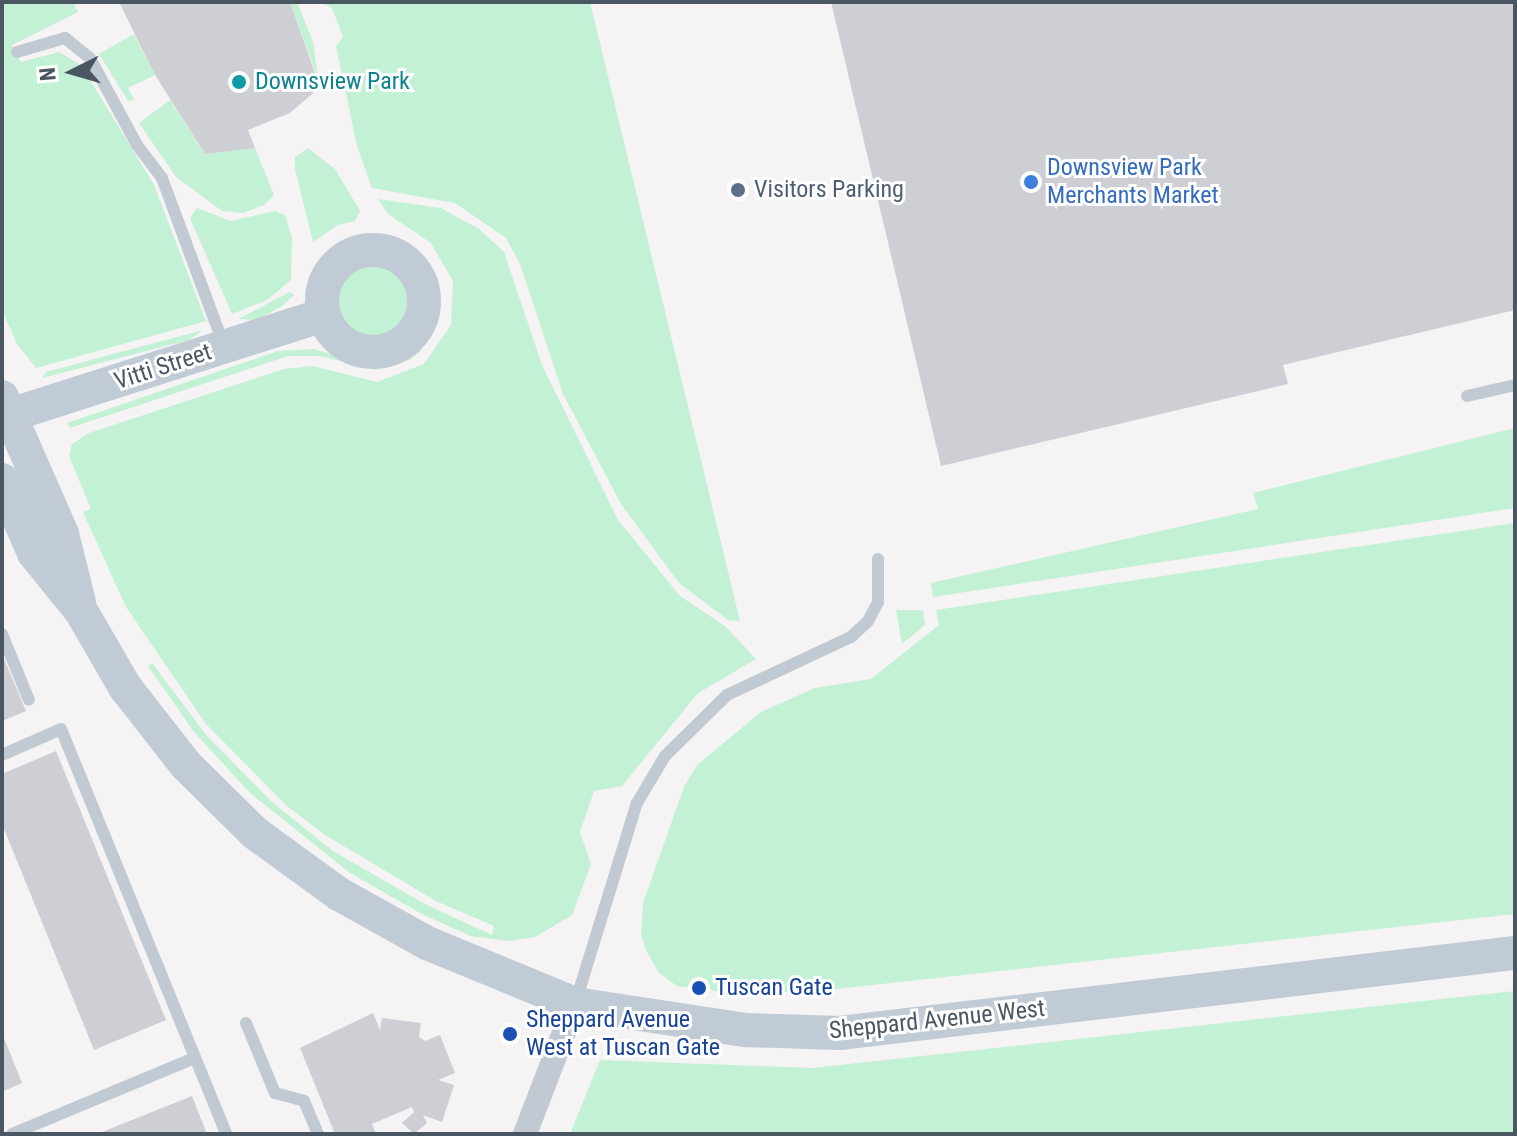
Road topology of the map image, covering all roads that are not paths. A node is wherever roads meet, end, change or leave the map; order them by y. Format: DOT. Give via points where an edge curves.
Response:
graph roads {
  1 [pos="17,52"];
  2 [pos="323,315"];
  3 [pos="224,346"];
  4 [pos="1515,385"];
  5 [pos="1467,396"];
  6 [pos="5,410"];
  7 [pos="2,480"];
  8 [pos="878,559"];
  9 [pos="81,611"];
  10 [pos="2,634"];
  11 [pos="29,700"];
  12 [pos="2,755"];
  13 [pos="1515,953"];
  14 [pos="575,1004"];
  15 [pos="246,1023"];
  16 [pos="195,1058"];
  17 [pos="12,1134"];
  18 [pos="226,1134"];
  19 [pos="318,1134"];
  20 [pos="525,1134"];
  1 -- 3 [label="lane" via="65,38 90,58 137,145 162,178"];
  2 -- 3 [label="main road, Vitti Street"];
  3 -- 6 [label="main road, Vitti Street"];
  4 -- 5 [label="lane"];
  6 -- 9 [label="main road, Sheppard Avenue West" via="62,534"];
  7 -- 9 [label="main road, Sheppard Avenue West" via="34,553"];
  8 -- 14 [label="lane" via="878,602 851,637 727,695 665,756 637,803"];
  9 -- 14 [label="main road, Sheppard Avenue West" via="125,687 177,754 255,833 339,894 427,943"];
  10 -- 11 [label="lane"];
  12 -- 16 [label="lane" via="61,729"];
  13 -- 14 [label="main road, Sheppard Avenue West" via="840,1033 744,1030"];
  14 -- 20 [label="street" via="548,1086"];
  15 -- 19 [label="lane" via="275,1093 304,1101"];
  16 -- 17 [label="lane"];
  16 -- 18 [label="lane"];
}
